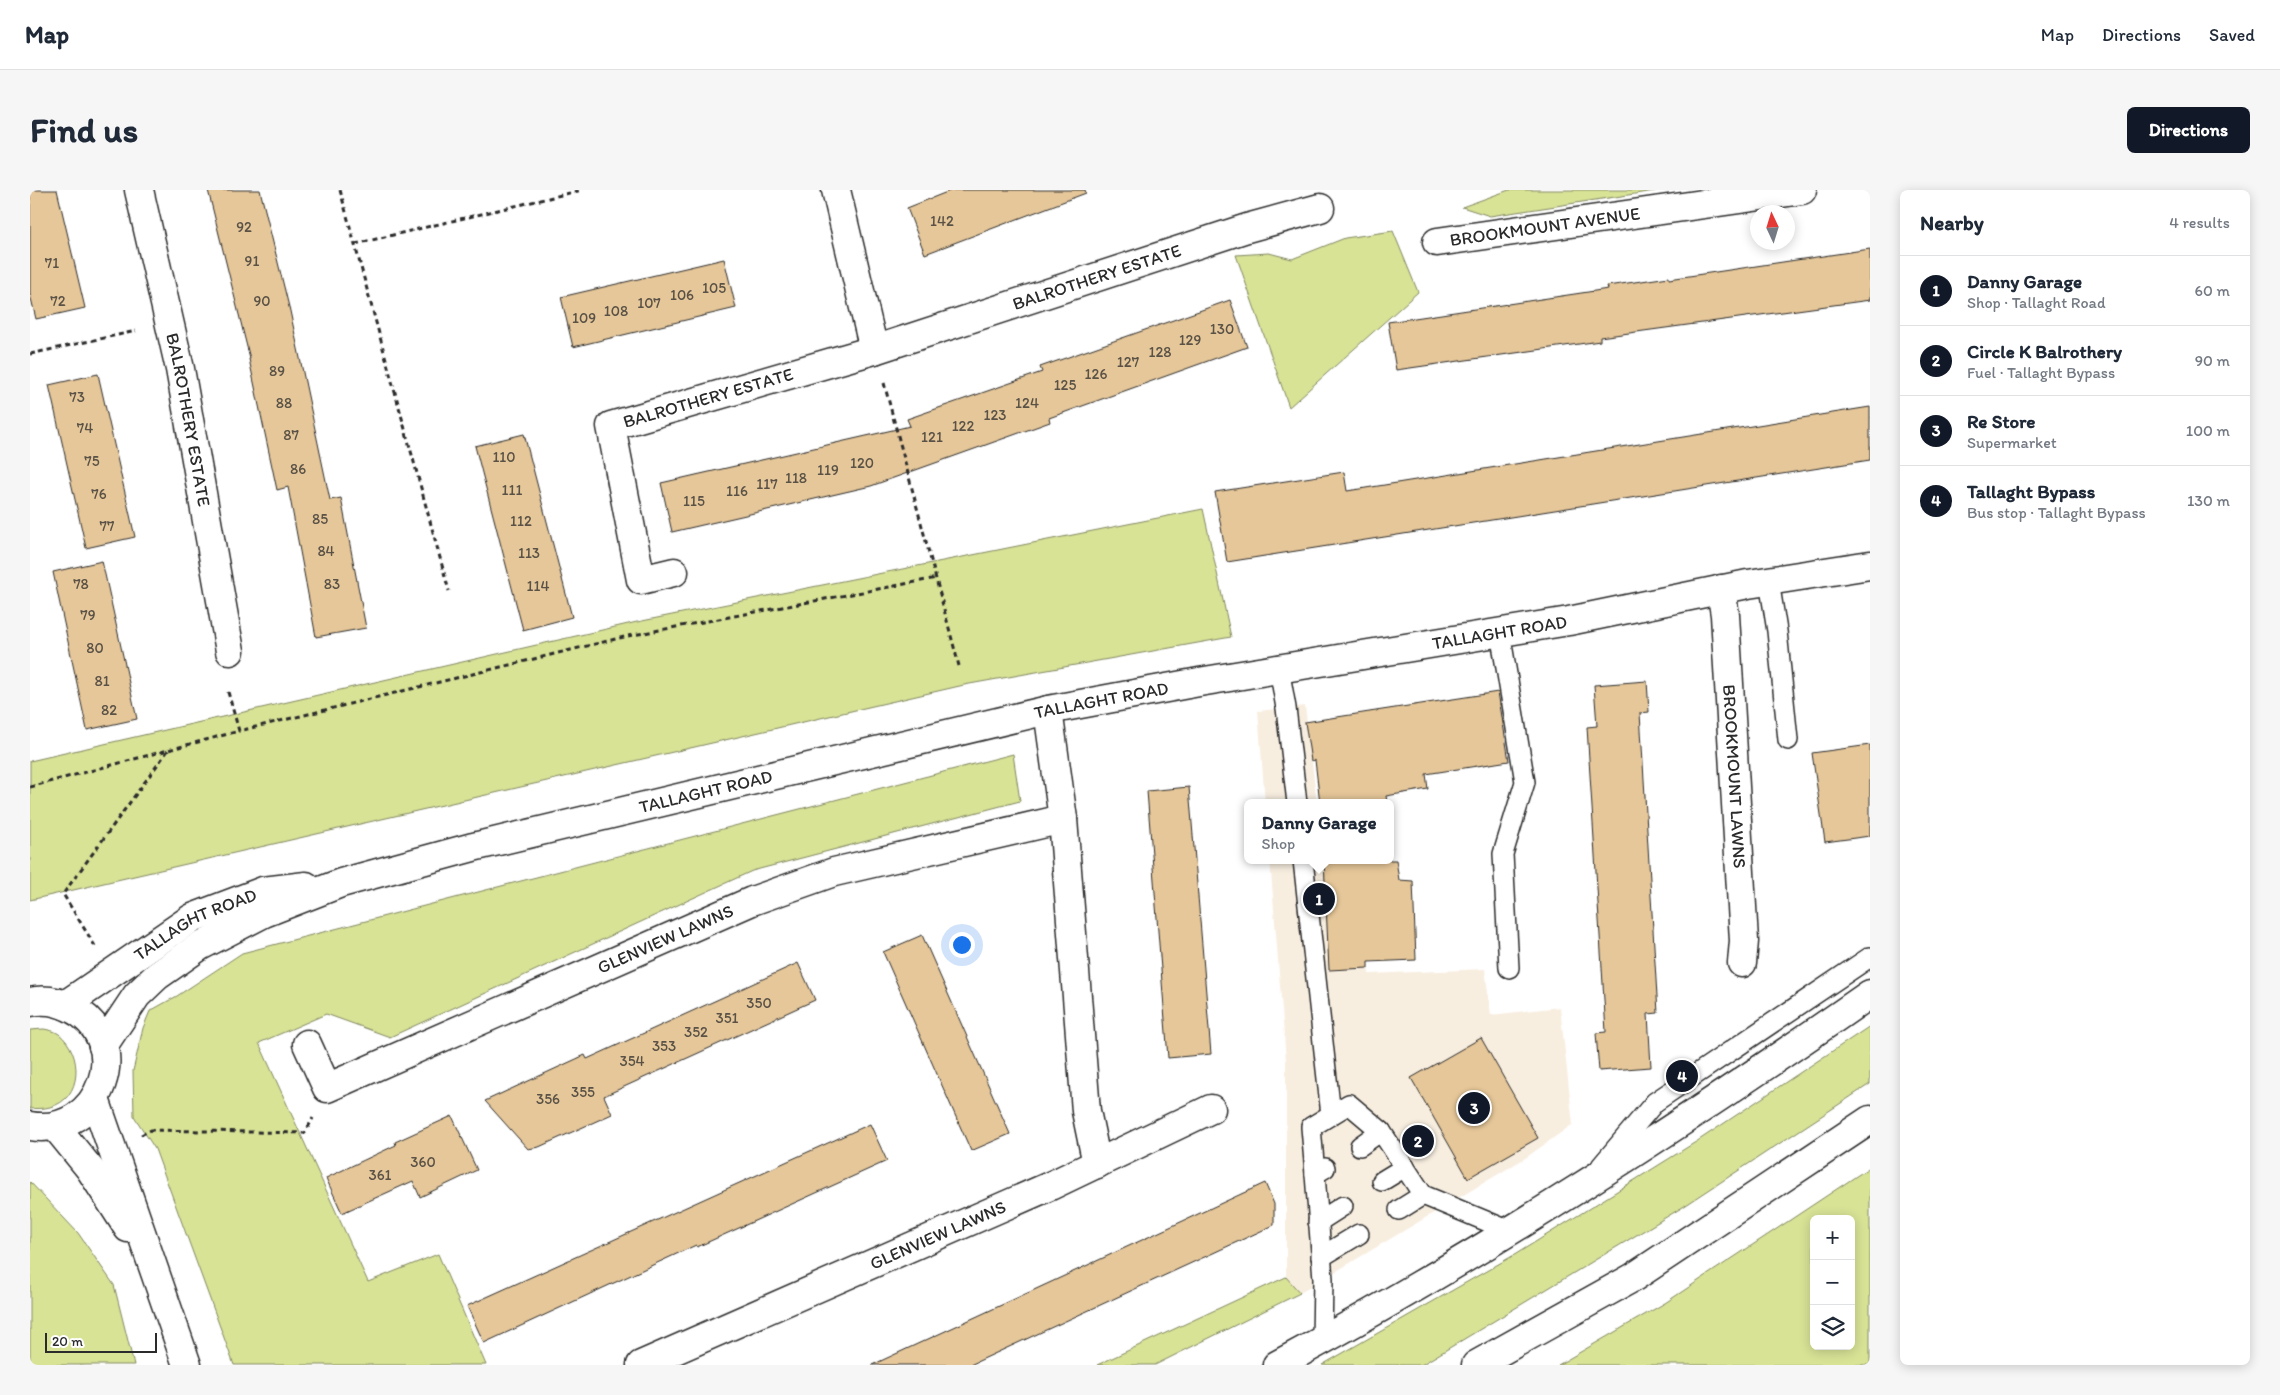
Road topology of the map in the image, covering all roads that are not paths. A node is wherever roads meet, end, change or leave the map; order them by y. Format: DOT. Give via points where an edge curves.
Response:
graph roads {
  1 [pos="138,190"];
  2 [pos="836,190"];
  3 [pos="1802,190"];
  4 [pos="1320,208"];
  5 [pos="1437,242"];
  6 [pos="878,362"];
  7 [pos="1870,565"];
  8 [pos="674,572"];
  9 [pos="1769,581"];
  10 [pos="1721,589"];
  11 [pos="1500,632"];
  12 [pos="230,651"];
  13 [pos="1279,668"];
  14 [pos="1048,710"];
  15 [pos="1788,740"];
  16 [pos="1297,799"];
  17 [pos="1063,819"];
  18 [pos="1303,864"];
  19 [pos="341,883"];
  20 [pos="1870,957"];
  21 [pos="1742,963"];
  22 [pos="1510,968"];
  23 [pos="1870,994"];
  24 [pos="30,1002"];
  25 [pos="65,1005"];
  26 [pos="308,1044"];
  27 [pos="103,1046"];
  28 [pos="95,1099"];
  29 [pos="1211,1109"];
  30 [pos="1331,1115"];
  31 [pos="1870,1120"];
  32 [pos="43,1126"];
  33 [pos="1381,1131"];
  34 [pos="1360,1146"];
  35 [pos="1097,1164"];
  36 [pos="1405,1167"];
  37 [pos="1382,1181"];
  38 [pos="1587,1182"];
  39 [pos="1423,1196"];
  40 [pos="1343,1206"];
  41 [pos="1399,1210"];
  42 [pos="1318,1222"];
  43 [pos="1510,1231"];
  44 [pos="1359,1234"];
  45 [pos="1321,1257"];
  46 [pos="154,1271"];
  47 [pos="1322,1341"];
  48 [pos="187,1365"];
  49 [pos="641,1365"];
  50 [pos="1277,1365"];
  51 [pos="1476,1365"];
  1 -- 12 [label="street, BALROTHERY ESTATE" via="180,369"];
  2 -- 6 [label="street"];
  3 -- 5 [label="street, BROOKMOUNT AVENUE"];
  4 -- 6 [label="street, BALROTHERY ESTATE" via="1248,228"];
  6 -- 8 [label="street, BALROTHERY ESTATE" via="611,426 641,580"];
  7 -- 9 [label="street, TALLAGHT ROAD"];
  9 -- 10 [label="street, TALLAGHT ROAD"];
  9 -- 15 [label="lane"];
  10 -- 11 [label="street, TALLAGHT ROAD"];
  10 -- 21 [label="street, BROOKMOUNT LAWNS" via="1744,941"];
  11 -- 13 [label="street, TALLAGHT ROAD"];
  11 -- 22 [label="lane" via="1525,782 1503,854"];
  13 -- 14 [label="street, TALLAGHT ROAD"];
  13 -- 16 [label="lane"];
  14 -- 17 [label="street"];
  14 -- 19 [label="street, TALLAGHT ROAD" via="473,847"];
  17 -- 26 [label="street, GLENVIEW LAWNS" via="834,872 752,901 328,1088"];
  17 -- 35 [label="street" via="1086,1111"];
  18 -- 30 [label="lane"];
  19 -- 25 [label="street, TALLAGHT ROAD" via="263,890 192,918"];
  19 -- 27 [label="street, TALLAGHT ROAD" via="264,913 200,946 157,976 137,995"];
  20 -- 38 [label="lane" via="1655,1102"];
  23 -- 38 [label="street"];
  24 -- 25 [label="street" via="40,1000"];
  25 -- 27 [label="street" via="90,1022"];
  27 -- 28 [label="street" via="105,1068"];
  28 -- 32 [label="street" via="69,1121"];
  28 -- 46 [label="street"];
  29 -- 35 [label="street, GLENVIEW LAWNS"];
  30 -- 33 [label="lane" via="1349,1104"];
  30 -- 42 [label="lane" via="1311,1127 1320,1171"];
  31 -- 51 [label="street" via="1634,1277"];
  32 -- 46 [label="street" via="90,1169"];
  33 -- 34 [label="lane"];
  33 -- 36 [label="lane"];
  35 -- 49 [label="street, GLENVIEW LAWNS"];
  36 -- 37 [label="lane"];
  36 -- 39 [label="lane"];
  38 -- 43 [label="street"];
  39 -- 41 [label="lane"];
  39 -- 43 [label="lane"];
  40 -- 42 [label="lane"];
  42 -- 45 [label="lane"];
  43 -- 47 [label="street"];
  44 -- 45 [label="lane"];
  45 -- 47 [label="lane" via="1324,1288"];
  46 -- 48 [label="street"];
  47 -- 50 [label="street"];
}
